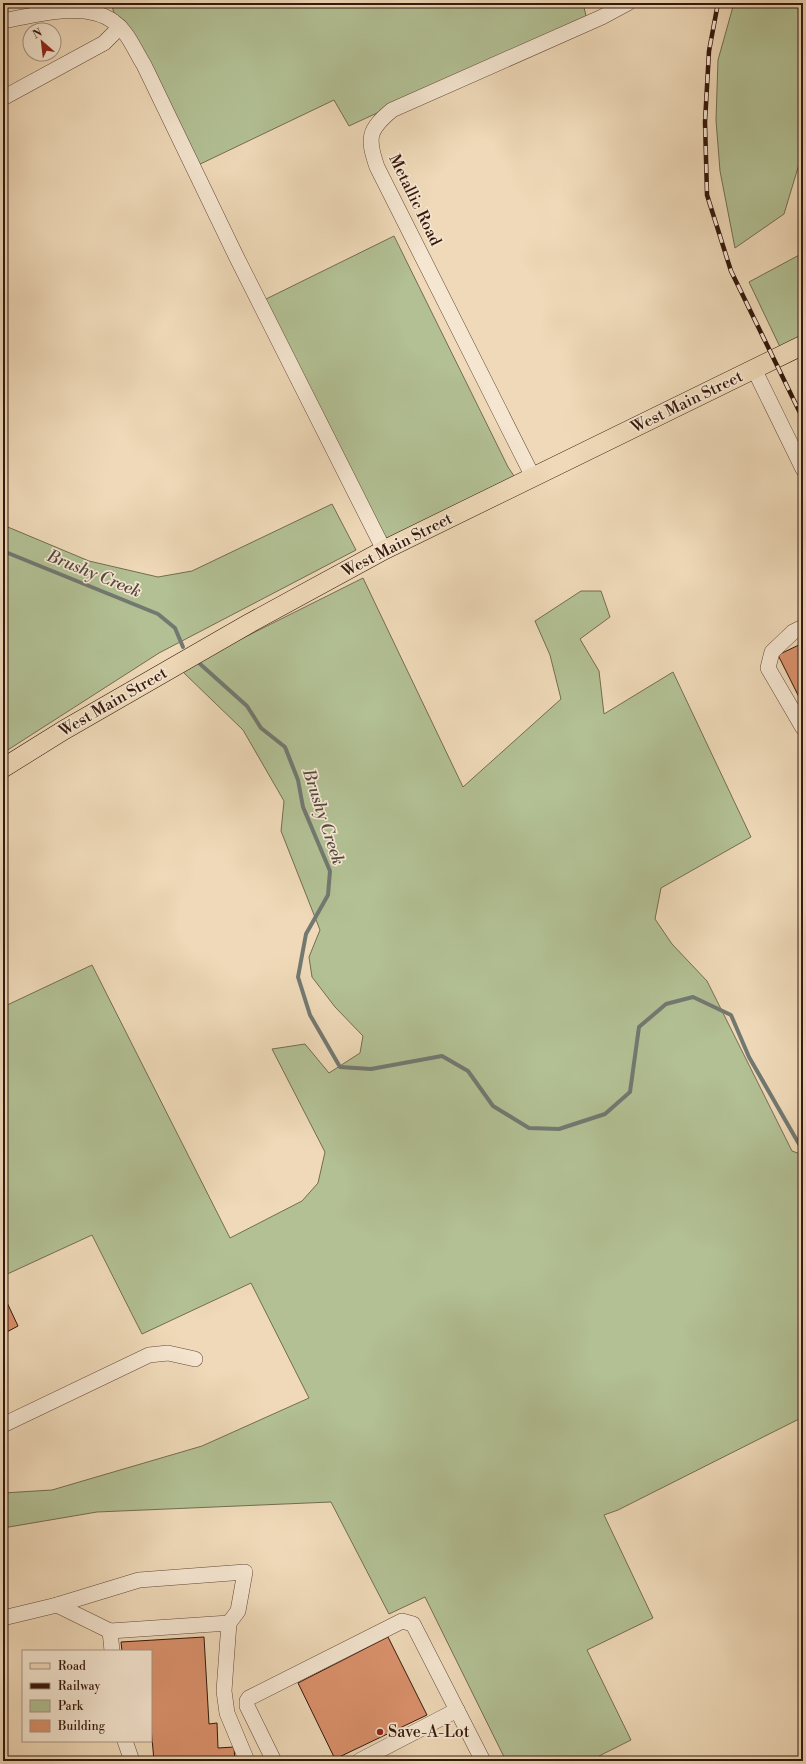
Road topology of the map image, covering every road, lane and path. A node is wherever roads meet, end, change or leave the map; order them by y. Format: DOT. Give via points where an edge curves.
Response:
graph roads {
  1 [pos="628,3"];
  2 [pos="3,21"];
  3 [pos="120,27"];
  4 [pos="3,98"];
  5 [pos="803,345"];
  6 [pos="754,369"];
  7 [pos="803,470"];
  8 [pos="533,477"];
  9 [pos="384,550"];
  10 [pos="803,627"];
  11 [pos="803,728"];
  12 [pos="3,768"];
  13 [pos="195,1359"];
  14 [pos="3,1425"];
  15 [pos="57,1605"];
  16 [pos="3,1618"];
  17 [pos="228,1623"];
  18 [pos="110,1631"];
  19 [pos="112,1650"];
  20 [pos="457,1710"];
  21 [pos="125,1742"];
  22 [pos="132,1761"];
  23 [pos="247,1761"];
  24 [pos="274,1761"];
  25 [pos="359,1761"];
  26 [pos="483,1761"];
  1 -- 8 [label="street, Metallic Road" via="602,17 392,110 380,120 372,133 370,148 377,166"];
  2 -- 3 [label="street" via="78,9 99,14"];
  3 -- 4 [label="street" via="104,43"];
  3 -- 9 [label="street" via="144,65"];
  5 -- 6 [label="main road, West Main Street"];
  6 -- 7 [label="street"];
  6 -- 8 [label="main road, West Main Street"];
  8 -- 9 [label="main road, West Main Street"];
  9 -- 12 [label="main road, West Main Street" via="243,626"];
  10 -- 11 [label="street" via="772,652 768,668"];
  13 -- 14 [label="street" via="168,1352 149,1355"];
  15 -- 16 [label="street"];
  15 -- 17 [label="street" via="139,1580 245,1572 238,1611"];
  15 -- 18 [label="street"];
  17 -- 18 [label="street"];
  17 -- 23 [label="street" via="224,1691 227,1713"];
  18 -- 19 [label="street"];
  20 -- 24 [label="street" via="413,1624 402,1621 247,1701 247,1706"];
  20 -- 25 [label="street"];
  20 -- 26 [label="street"];
  21 -- 22 [label="street"];
}
